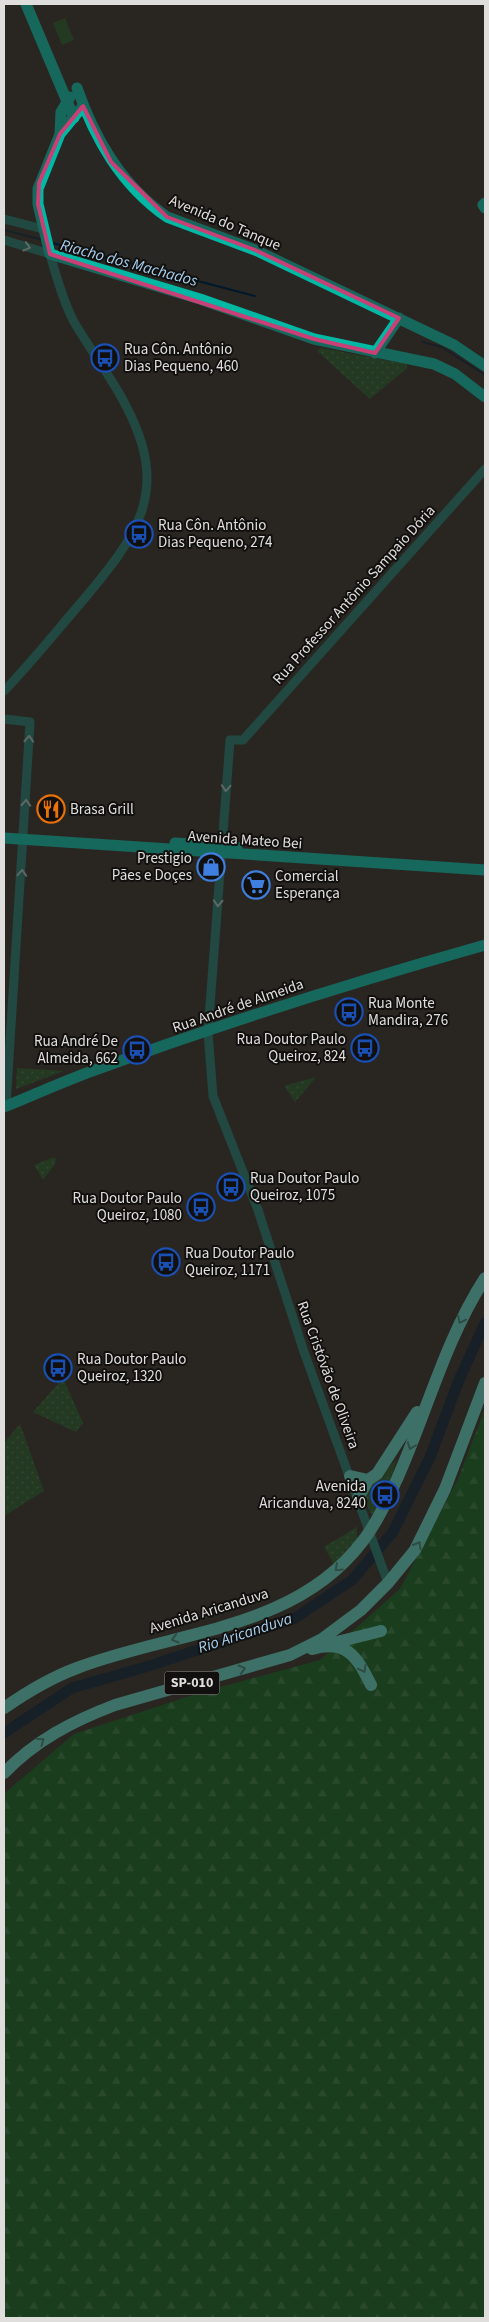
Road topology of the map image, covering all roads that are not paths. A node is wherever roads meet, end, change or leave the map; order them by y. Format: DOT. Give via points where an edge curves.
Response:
graph roads {
  1 [pos="26,4"];
  2 [pos="67,101"];
  3 [pos="83,106"];
  4 [pos="74,118"];
  5 [pos="60,134"];
  6 [pos="4,219"];
  7 [pos="44,230"];
  8 [pos="4,240"];
  9 [pos="49,249"];
  10 [pos="399,318"];
  11 [pos="375,353"];
  12 [pos="485,366"];
  13 [pos="485,397"];
  14 [pos="485,469"];
  15 [pos="4,691"];
  16 [pos="4,719"];
  17 [pos="230,740"];
  18 [pos="4,832"];
  19 [pos="24,836"];
  20 [pos="4,838"];
  21 [pos="221,850"];
  22 [pos="485,864"];
  23 [pos="485,870"];
  24 [pos="485,944"];
  25 [pos="208,1032"];
  26 [pos="5,1107"];
  27 [pos="485,1278"];
  28 [pos="485,1383"];
  29 [pos="434,1384"];
  30 [pos="350,1476"];
  31 [pos="368,1480"];
  32 [pos="358,1498"];
  33 [pos="370,1531"];
  34 [pos="387,1579"];
  35 [pos="381,1631"];
  36 [pos="324,1646"];
  37 [pos="290,1655"];
  38 [pos="371,1685"];
  39 [pos="4,1708"];
  40 [pos="4,1773"];
  1 -- 2 [label="main road"];
  2 -- 3 [label="main road, Avenida do Tanque" via="77,88"];
  2 -- 4 [label="main road"];
  2 -- 5 [label="main road" via="60,114"];
  3 -- 4 [label="main road"];
  3 -- 10 [label="main road, Avenida do Tanque" via="111,162 167,218 255,250"];
  4 -- 5 [label="main road"];
  5 -- 7 [label="main road" via="37,194"];
  6 -- 7 [label="street"];
  7 -- 9 [label="main road"];
  8 -- 9 [label="street, one-way"];
  9 -- 11 [label="main road" via="314,339"];
  9 -- 15 [label="street" via="73,320 124,401 141,435 146,452 146,487 139,521 121,554"];
  10 -- 11 [label="main road"];
  10 -- 12 [label="main road, Avenida do Tanque"];
  11 -- 13 [label="main road" via="440,366 468,382"];
  14 -- 17 [label="street, Rua Professor Antônio Sampaio Dória" via="243,740"];
  19 -- 16 [label="street, one-way" via="30,722"];
  17 -- 21 [label="street, Rua Cristóvão de Oliveira, one-way"];
  18 -- 19 [label="main road, Avenida Mateo Bei"];
  19 -- 20 [label="main road, Avenida Mateo Bei"];
  19 -- 21 [label="main road, Avenida Mateo Bei"];
  26 -- 19 [label="street, one-way"];
  21 -- 22 [label="main road, Avenida Mateo Bei"];
  21 -- 23 [label="main road, Avenida Mateo Bei"];
  21 -- 25 [label="street, Rua Cristóvão de Oliveira, one-way"];
  24 -- 25 [label="main road, Rua André de Almeida" via="356,982"];
  25 -- 26 [label="main road, Rua André de Almeida" via="94,1070"];
  25 -- 30 [label="street, Rua Cristóvão de Oliveira" via="210,1078 218,1111 258,1210 304,1352"];
  27 -- 29 [label="highway, Avenida Aricanduva, one-way" via="462,1317"];
  34 -- 28 [label="highway, SP-010, one-way" via="415,1550 432,1518"];
  29 -- 31 [label="highway" via="381,1469"];
  29 -- 33 [label="highway, Avenida Aricanduva, one-way" via="407,1456"];
  30 -- 31 [label="highway"];
  30 -- 32 [label="street, Rua Cristóvão de Oliveira"];
  31 -- 32 [label="highway"];
  32 -- 33 [label="street, Rua Cristóvão de Oliveira"];
  33 -- 34 [label="street, Rua Cristóvão de Oliveira"];
  33 -- 39 [label="highway, Avenida Aricanduva, one-way" via="329,1576 281,1607 78,1667 48,1680"];
  34 -- 37 [label="highway, SP-010" via="342,1624 322,1639"];
  35 -- 36 [label="highway"];
  36 -- 37 [label="highway"];
  36 -- 38 [label="highway, one-way" via="341,1648 356,1658"];
  40 -- 37 [label="highway, SP-010, one-way" via="38,1743 86,1716"];
}
